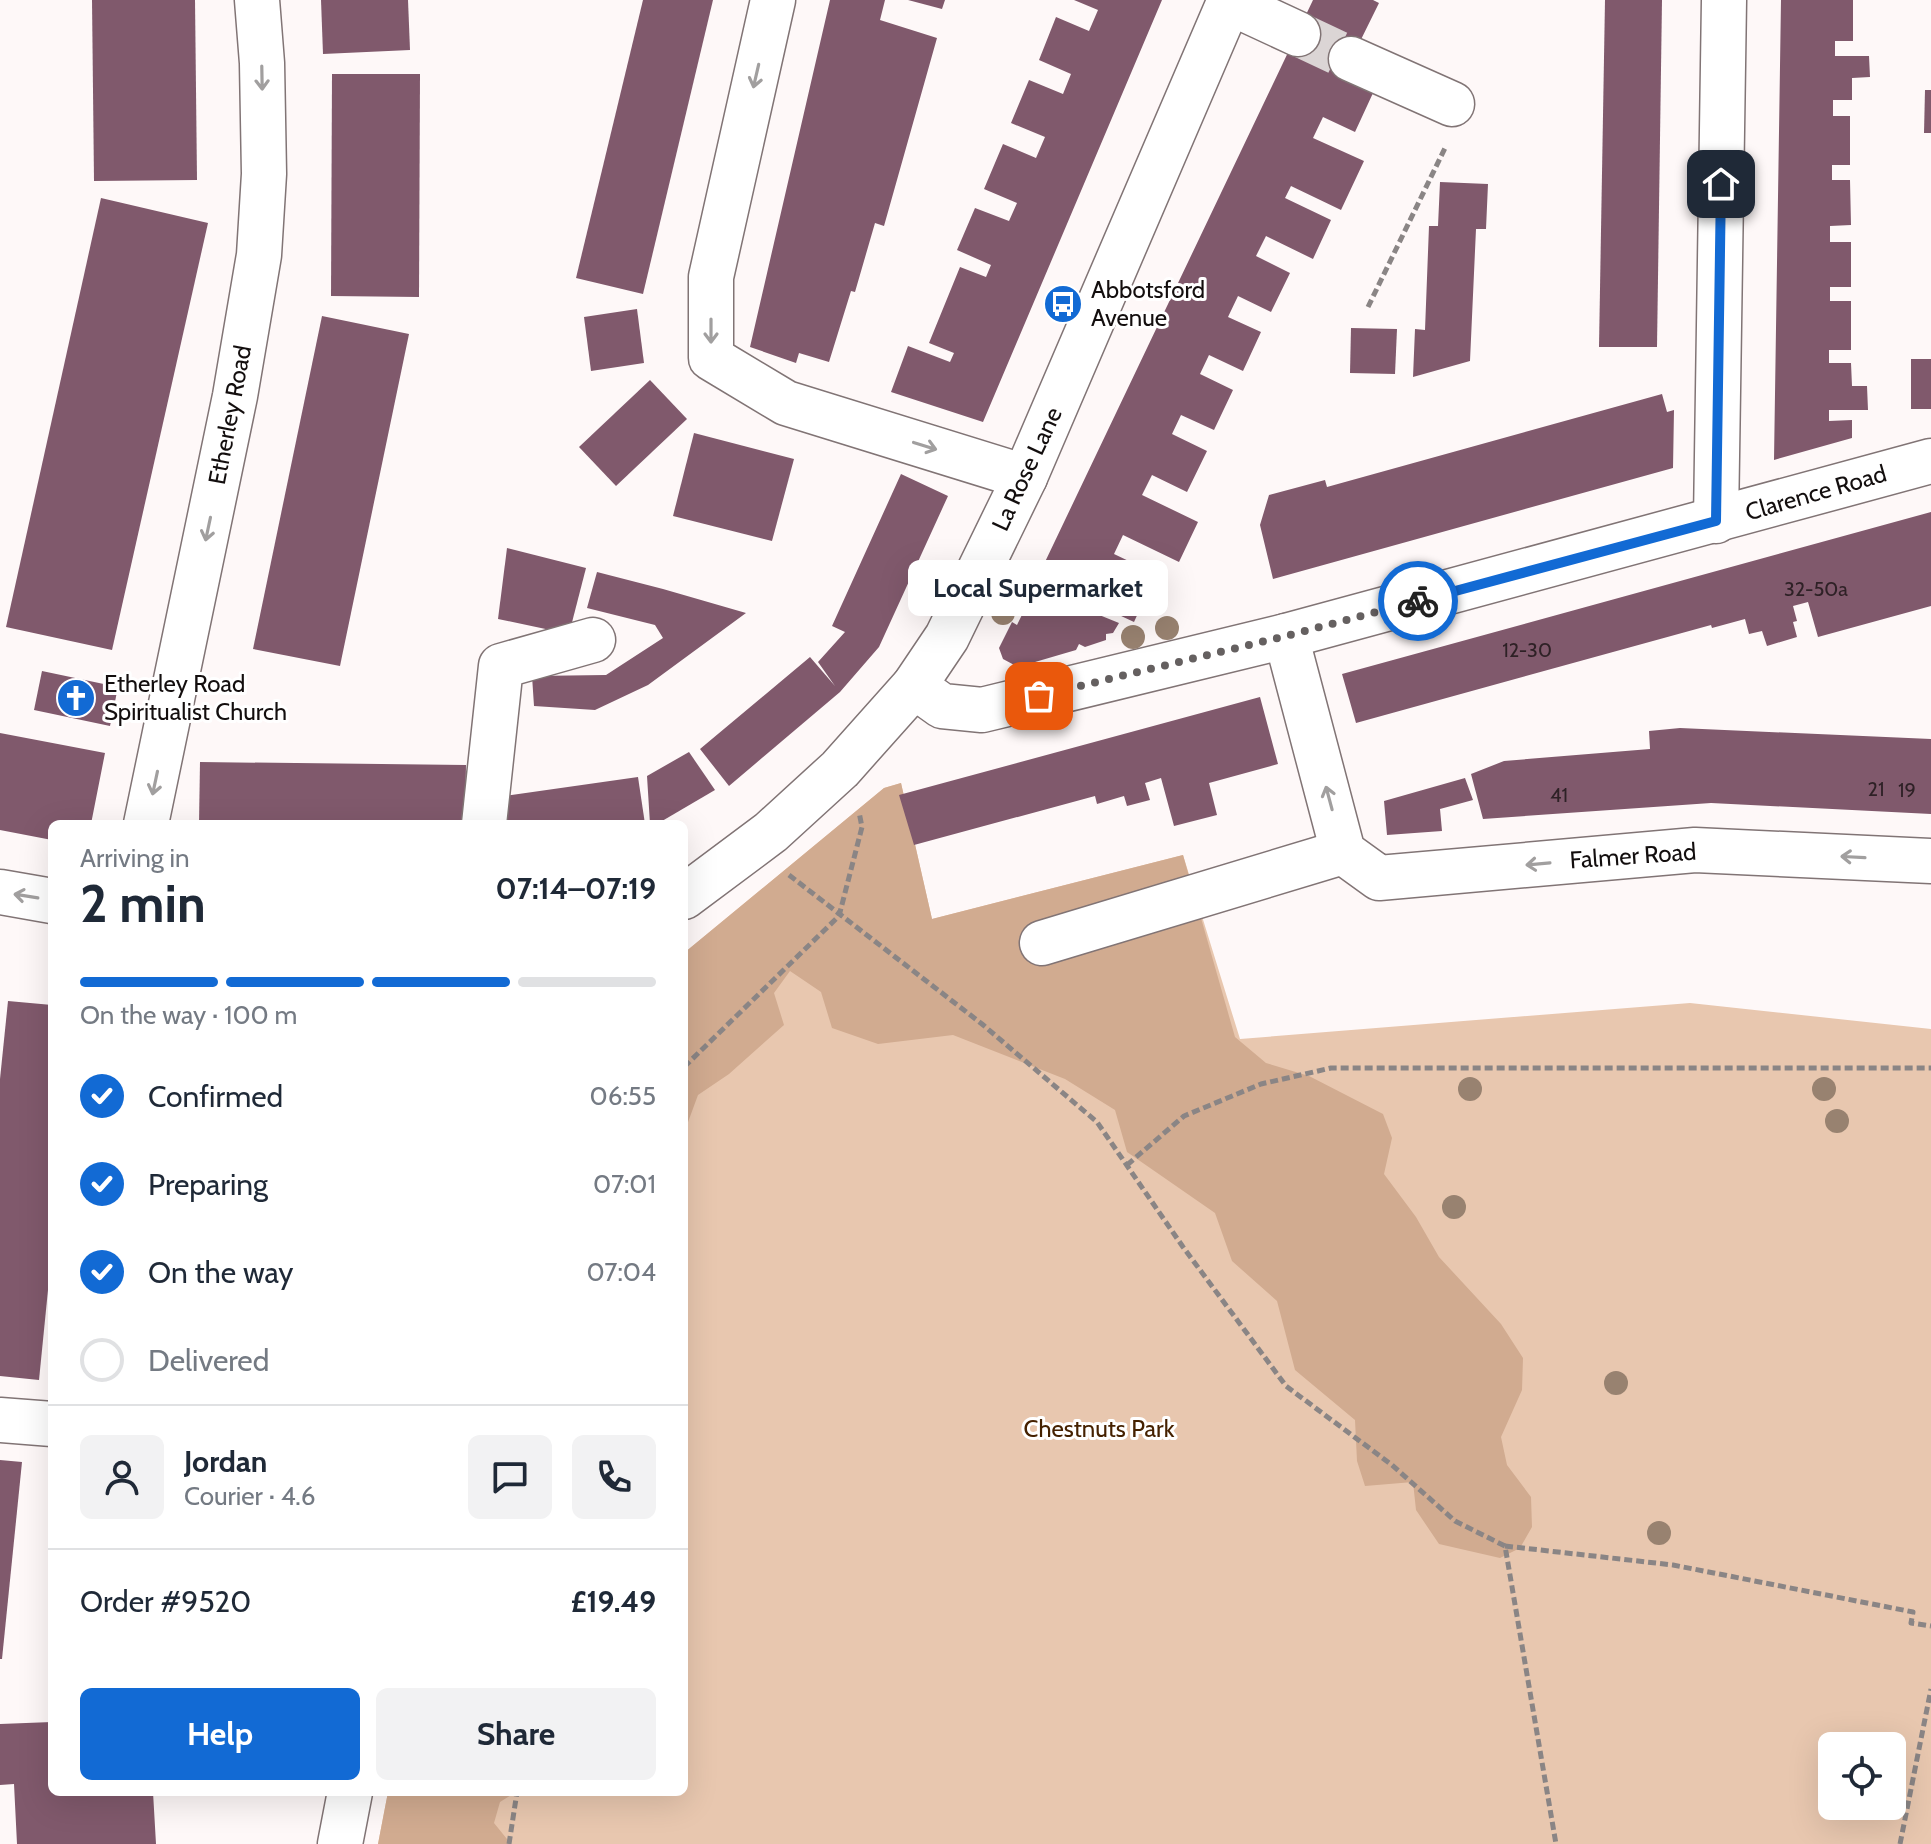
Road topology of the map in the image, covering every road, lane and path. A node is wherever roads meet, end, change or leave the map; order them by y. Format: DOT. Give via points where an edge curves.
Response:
graph roads {
  1 [pos="257,0"];
  2 [pos="773,0"];
  3 [pos="1724,0"];
  4 [pos="1229,1"];
  5 [pos="1298,34"];
  6 [pos="1351,59"];
  7 [pos="1452,104"];
  8 [pos="1368,307"];
  9 [pos="1931,461"];
  10 [pos="1025,477"];
  11 [pos="1716,521"];
  12 [pos="1286,636"];
  13 [pos="593,640"];
  14 [pos="914,686"];
  15 [pos="859,811"];
  16 [pos="147,820"];
  17 [pos="484,820"];
  18 [pos="1343,852"];
  19 [pos="1931,861"];
  20 [pos="777,866"];
  21 [pos="0,892"];
  22 [pos="688,894"];
  23 [pos="48,900"];
  24 [pos="839,916"];
  25 [pos="1042,943"];
  26 [pos="688,1063"];
  27 [pos="1931,1068"];
  28 [pos="1127,1165"];
  29 [pos="0,1420"];
  30 [pos="48,1424"];
  31 [pos="1505,1546"];
  32 [pos="1931,1626"];
  33 [pos="1931,1689"];
  34 [pos="349,1796"];
  35 [pos="516,1796"];
  36 [pos="340,1844"];
  37 [pos="509,1844"];
  38 [pos="1556,1844"];
  39 [pos="1900,1844"];
  1 -- 16 [label="street, Etherley Road, one-way" via="264,174 259,255"];
  2 -- 10 [label="street, one-way" via="711,277 711,358 786,403"];
  3 -- 11 [label="street"];
  4 -- 5 [label="street"];
  4 -- 10 [label="street, La Rose Lane"];
  6 -- 7 [label="street"];
  7 -- 8 [label="path" via="1462,114"];
  9 -- 11 [label="street, Clarence Road"];
  10 -- 14 [label="street, La Rose Lane" via="947,637"];
  11 -- 12 [label="street, Clarence Road"];
  12 -- 14 [label="street, Clarence Road" via="982,710 942,706"];
  18 -- 12 [label="street, one-way"];
  13 -- 17 [label="street" via="501,666"];
  14 -- 22 [label="street, La Rose Lane" via="817,791"];
  15 -- 24 [label="path" via="862,827"];
  19 -- 18 [label="street, Falmer Road, one-way" via="1695,850 1379,878"];
  18 -- 25 [label="street"];
  20 -- 24 [label="path"];
  23 -- 21 [label="street, one-way"];
  24 -- 26 [label="path"];
  24 -- 28 [label="path" via="982,1024 1097,1122"];
  27 -- 28 [label="path" via="1331,1068 1261,1084 1184,1116"];
  28 -- 31 [label="path" via="1286,1386 1392,1465 1455,1521"];
  29 -- 30 [label="street"];
  31 -- 32 [label="path" via="1673,1565 1913,1612 1911,1623"];
  31 -- 38 [label="path"];
  33 -- 39 [label="path"];
  34 -- 36 [label="street"];
  35 -- 37 [label="path"];
}
